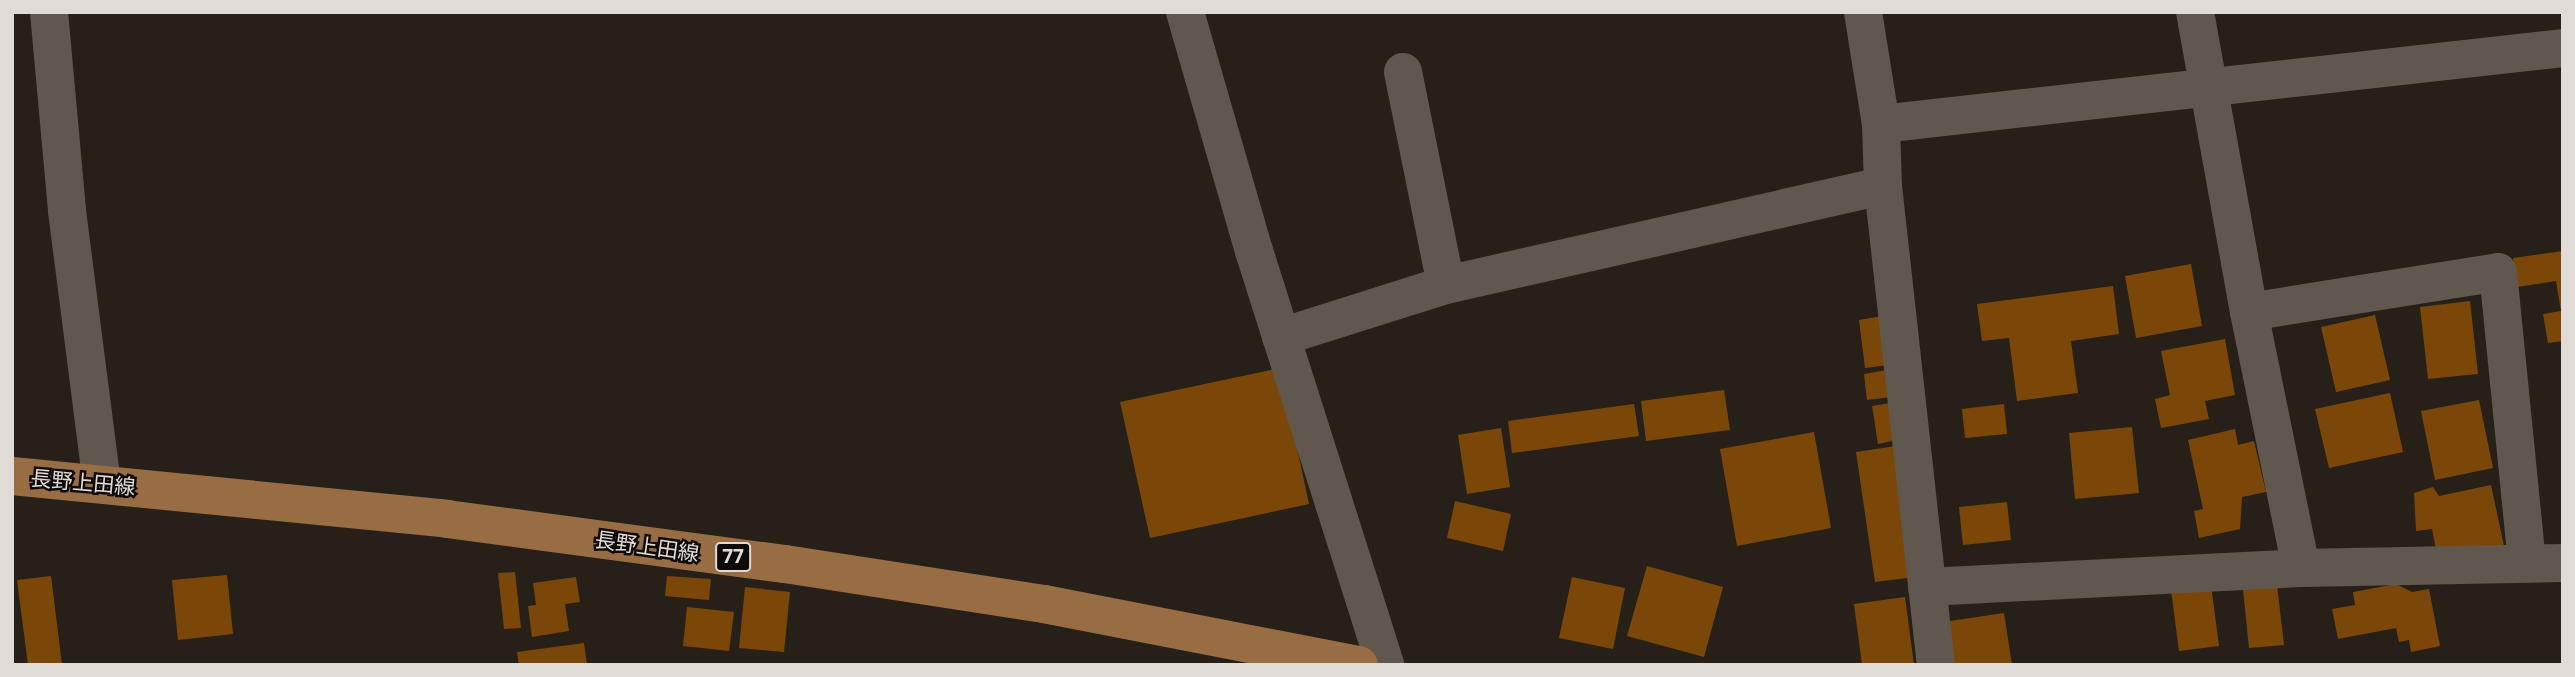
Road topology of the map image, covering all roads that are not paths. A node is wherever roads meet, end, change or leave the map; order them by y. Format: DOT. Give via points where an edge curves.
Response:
graph roads {
  1 [pos="49,12"];
  2 [pos="1185,12"];
  3 [pos="1863,12"];
  4 [pos="2195,12"];
  5 [pos="2563,48"];
  6 [pos="1403,72"];
  7 [pos="2210,89"];
  8 [pos="1881,124"];
  9 [pos="1883,186"];
  10 [pos="1446,285"];
  11 [pos="2249,312"];
  12 [pos="1281,337"];
  13 [pos="12,476"];
  14 [pos="102,483"];
  15 [pos="2545,564"];
  16 [pos="2301,568"];
  17 [pos="1927,587"];
  18 [pos="1359,665"];
  19 [pos="1385,665"];
  20 [pos="1936,665"];
  1 -- 14 [label="street" via="67,211"];
  2 -- 12 [label="street"];
  3 -- 8 [label="street"];
  4 -- 7 [label="street"];
  5 -- 7 [label="street"];
  6 -- 10 [label="street"];
  7 -- 8 [label="street"];
  7 -- 11 [label="street"];
  8 -- 9 [label="street"];
  9 -- 10 [label="street"];
  9 -- 17 [label="street"];
  10 -- 12 [label="street"];
  11 -- 15 [label="street" via="2498,272"];
  11 -- 16 [label="street"];
  12 -- 19 [label="street"];
  13 -- 14 [label="main road, 長野上田線 / 77"];
  14 -- 18 [label="main road, 長野上田線 / 77" via="447,519 785,564 1044,604"];
  15 -- 16 [label="street"];
  16 -- 17 [label="street"];
  17 -- 20 [label="street"];
}
